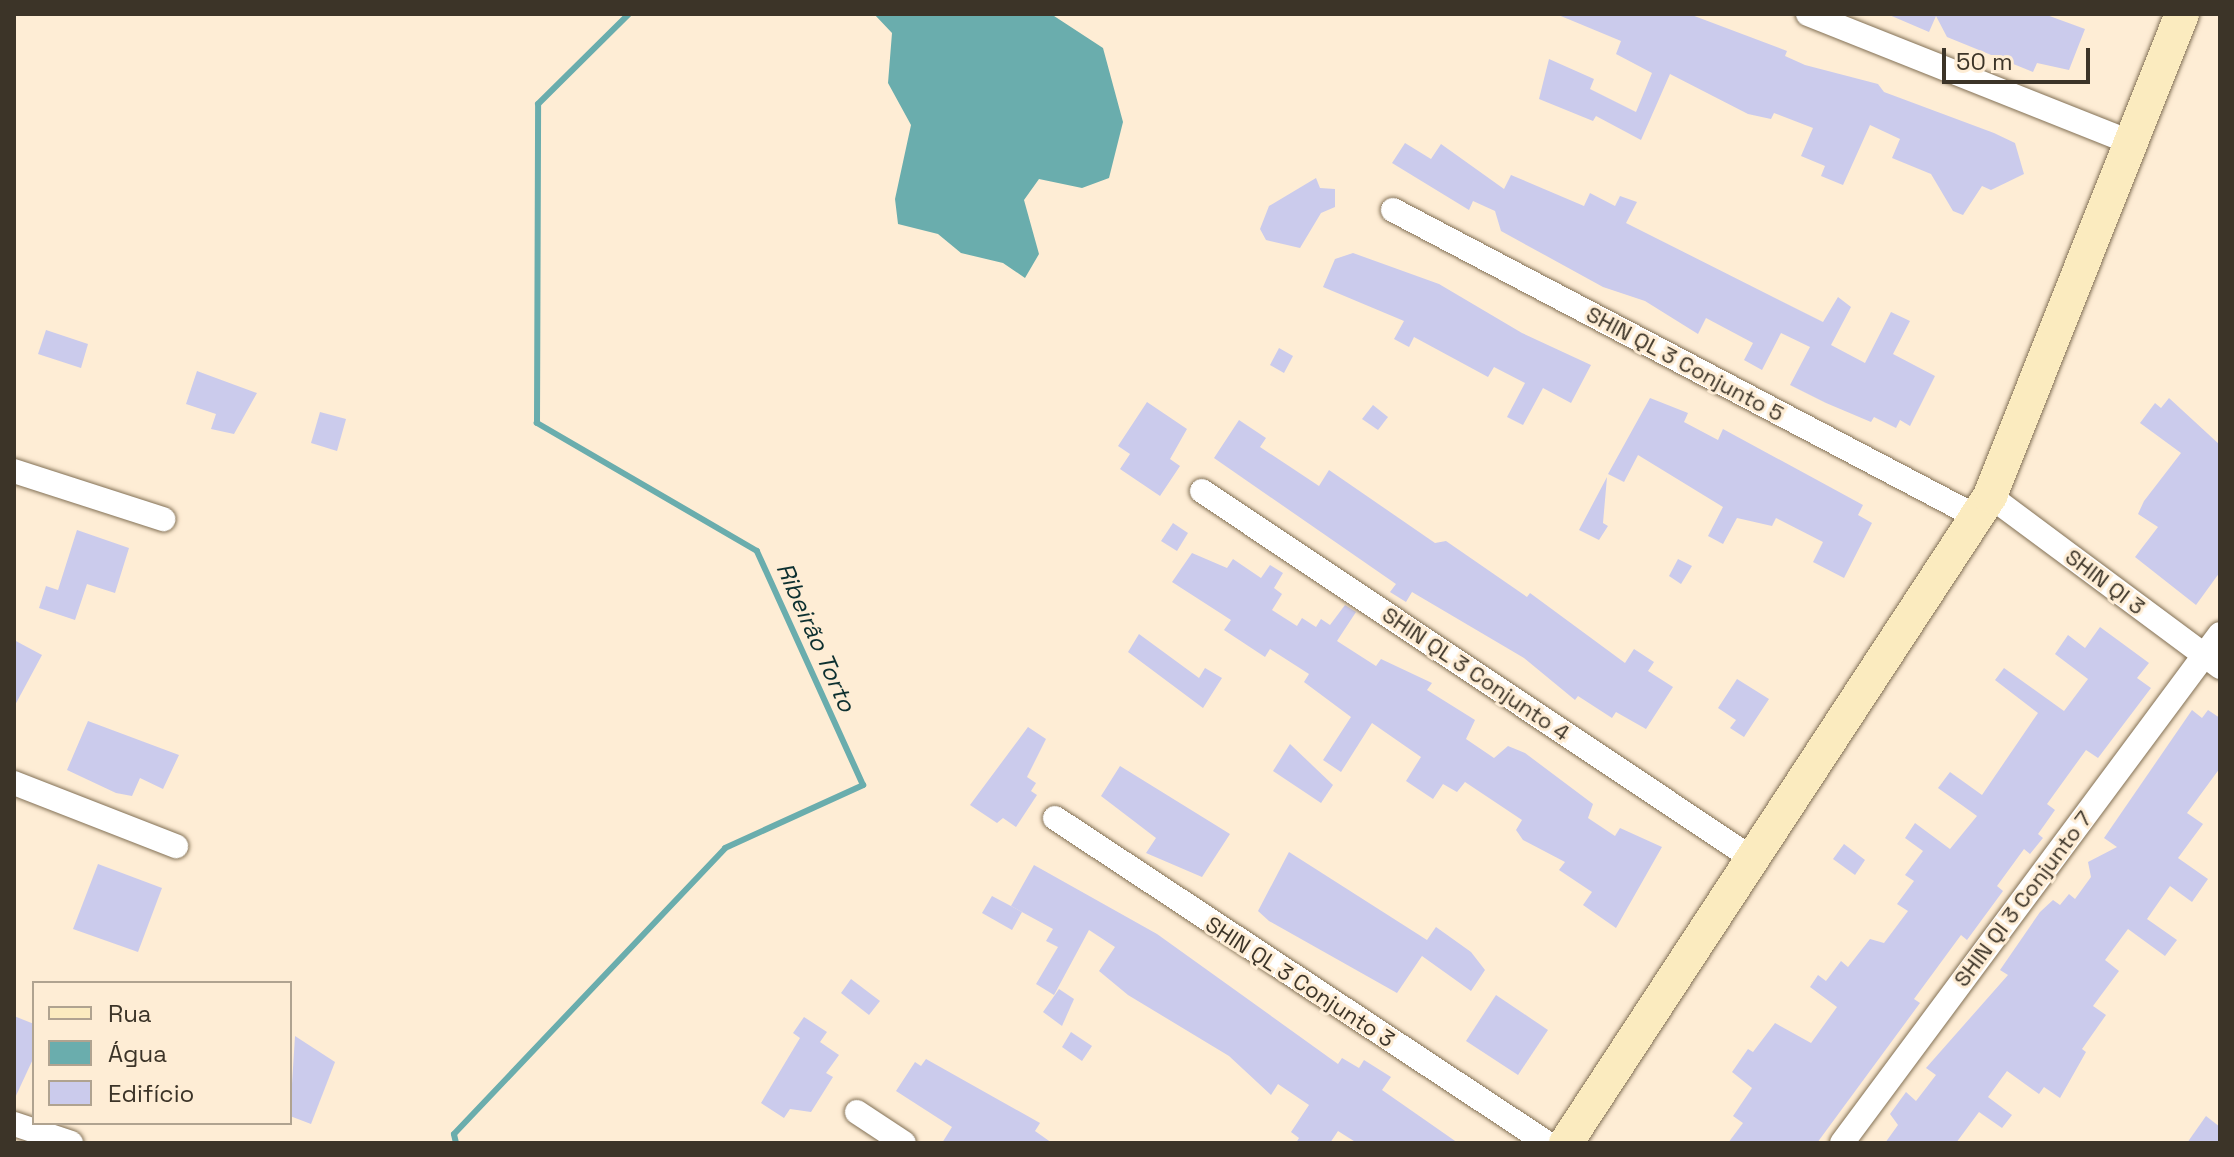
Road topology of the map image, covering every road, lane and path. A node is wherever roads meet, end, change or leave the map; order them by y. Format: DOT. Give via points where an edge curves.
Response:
graph roads {
  1 [pos="1808,14"];
  2 [pos="2182,14"];
  3 [pos="2130,142"];
  4 [pos="1393,210"];
  5 [pos="14,471"];
  6 [pos="1202,491"];
  7 [pos="1984,506"];
  8 [pos="163,519"];
  9 [pos="2220,634"];
  10 [pos="2212,662"];
  11 [pos="14,783"];
  12 [pos="1055,818"];
  13 [pos="176,846"];
  14 [pos="1750,857"];
  15 [pos="857,1112"];
  16 [pos="14,1124"];
  17 [pos="71,1143"];
  18 [pos="904,1143"];
  19 [pos="1547,1143"];
  20 [pos="1566,1143"];
  21 [pos="1842,1143"];
  1 -- 3 [label="street"];
  2 -- 3 [label="street"];
  3 -- 7 [label="street"];
  4 -- 7 [label="street, SHIN QL 3 Conjunto 5"];
  5 -- 8 [label="street"];
  6 -- 14 [label="street, SHIN QL 3 Conjunto 4"];
  7 -- 10 [label="street, SHIN QI 3"];
  7 -- 14 [label="street"];
  9 -- 10 [label="street, SHIN QI 3 Conjunto 7"];
  10 -- 21 [label="street, SHIN QI 3 Conjunto 7"];
  11 -- 13 [label="street"];
  12 -- 19 [label="street, SHIN QL 3 Conjunto 3"];
  14 -- 20 [label="street"];
  15 -- 18 [label="street"];
  16 -- 17 [label="street"];
}
